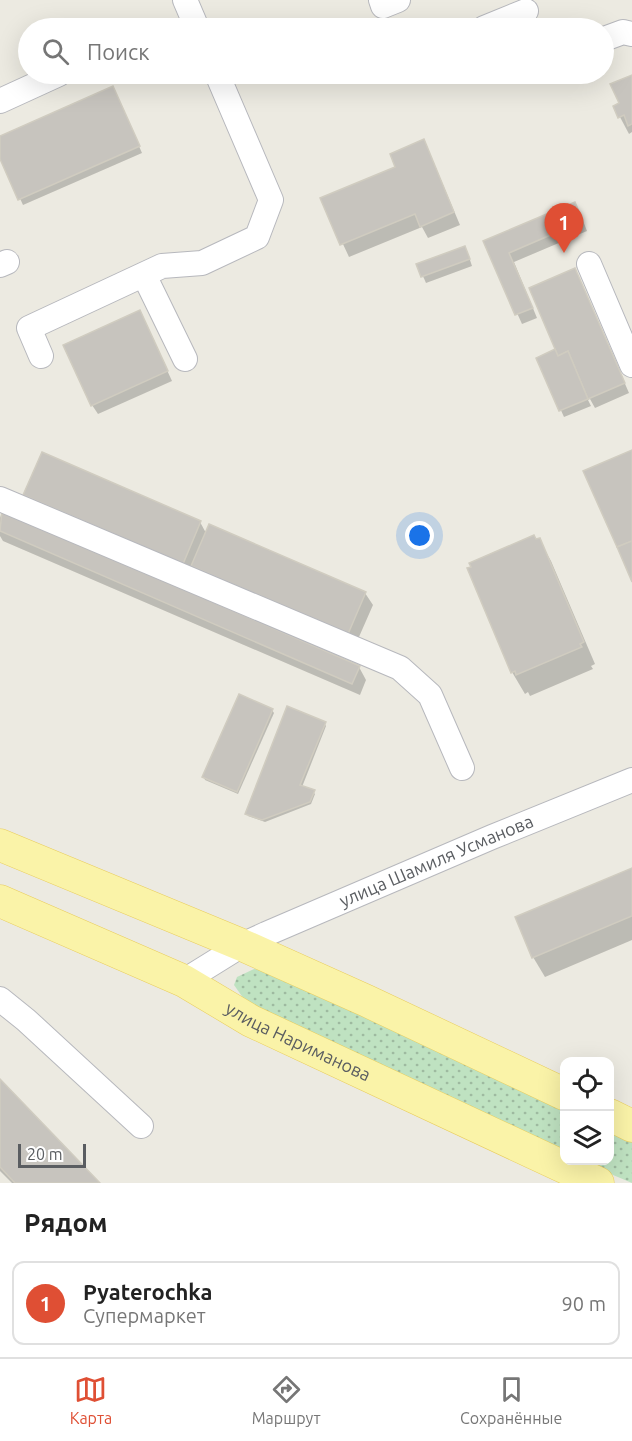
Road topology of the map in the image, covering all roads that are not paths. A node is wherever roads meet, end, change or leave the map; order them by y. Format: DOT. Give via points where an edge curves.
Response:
graph roads {
  1 [pos="185,0"];
  2 [pos="381,0"];
  3 [pos="398,0"];
  4 [pos="527,13"];
  5 [pos="193,18"];
  6 [pos="513,18"];
  7 [pos="632,34"];
  8 [pos="614,35"];
  9 [pos="38,84"];
  10 [pos="221,84"];
  11 [pos="0,102"];
  12 [pos="589,264"];
  13 [pos="144,274"];
  14 [pos="41,357"];
  15 [pos="185,359"];
  16 [pos="632,366"];
  17 [pos="0,499"];
  18 [pos="462,768"];
  19 [pos="632,780"];
  20 [pos="0,845"];
  21 [pos="0,901"];
  22 [pos="242,945"];
  23 [pos="184,981"];
  24 [pos="0,999"];
  25 [pos="560,1092"];
  26 [pos="614,1117"];
  27 [pos="141,1126"];
  28 [pos="632,1126"];
  29 [pos="598,1183"];
  1 -- 5 [label="street"];
  2 -- 3 [label="street" via="383,6"];
  4 -- 6 [label="street"];
  7 -- 8 [label="street"];
  9 -- 11 [label="street"];
  10 -- 13 [label="street" via="271,200 257,237 202,263 162,266"];
  12 -- 16 [label="street"];
  13 -- 14 [label="street" via="29,328"];
  13 -- 15 [label="street"];
  17 -- 18 [label="street" via="400,668 430,695"];
  19 -- 22 [label="street, улица Шамиля Усманова"];
  20 -- 22 [label="main road"];
  21 -- 23 [label="main road, улица Нариманова"];
  22 -- 23 [label="street, улица Шамиля Усманова"];
  22 -- 25 [label="main road"];
  23 -- 29 [label="main road, улица Нариманова" via="251,1021"];
  24 -- 27 [label="street"];
  26 -- 28 [label="main road"];
}
